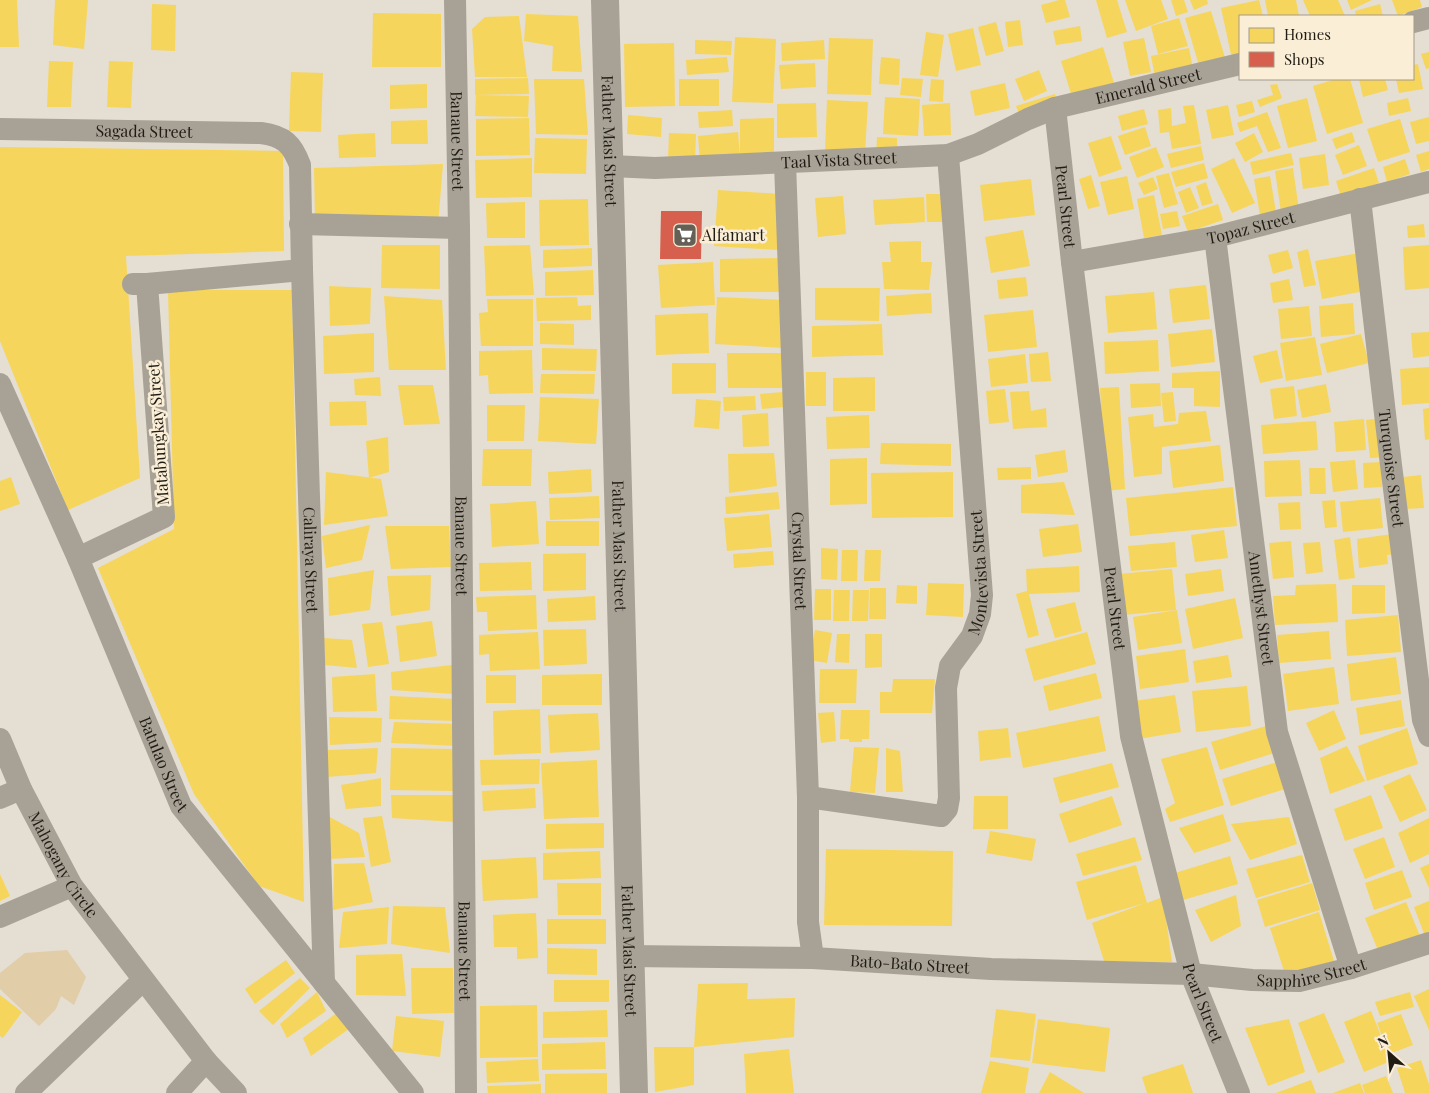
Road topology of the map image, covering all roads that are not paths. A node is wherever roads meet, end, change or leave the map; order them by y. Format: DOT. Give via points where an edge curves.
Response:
graph roads {
  1 [pos="455,0"];
  2 [pos="605,0"];
  3 [pos="1429,18"];
  4 [pos="1414,22"];
  5 [pos="1239,64"];
  6 [pos="1055,108"];
  7 [pos="0,129"];
  8 [pos="286,141"];
  9 [pos="948,155"];
  10 [pos="785,163"];
  11 [pos="611,166"];
  12 [pos="1429,182"];
  13 [pos="1360,199"];
  14 [pos="300,224"];
  15 [pos="459,228"];
  16 [pos="1215,237"];
  17 [pos="1072,262"];
  18 [pos="302,270"];
  19 [pos="0,384"];
  20 [pos="78,558"];
  21 [pos="1429,736"];
  22 [pos="0,739"];
  23 [pos="21,789"];
  24 [pos="808,797"];
  25 [pos="0,798"];
  26 [pos="72,886"];
  27 [pos="0,917"];
  28 [pos="1429,943"];
  29 [pos="629,956"];
  30 [pos="813,958"];
  31 [pos="1351,968"];
  32 [pos="1191,974"];
  33 [pos="143,980"];
  34 [pos="324,983"];
  35 [pos="206,1061"];
  36 [pos="26,1093"];
  37 [pos="177,1093"];
  38 [pos="236,1093"];
  39 [pos="413,1093"];
  40 [pos="466,1093"];
  41 [pos="634,1093"];
  42 [pos="1239,1093"];
  1 -- 15 [label="street, Banaue Street"];
  2 -- 11 [label="street, Father Masi Street"];
  3 -- 4 [label="street"];
  5 -- 6 [label="street, Emerald Street"];
  6 -- 9 [label="street, Taal Vista Street"];
  6 -- 17 [label="street, Pearl Street"];
  7 -- 8 [label="street, Sagada Street" via="261,133"];
  8 -- 14 [label="street, Caliraya Street" via="295,151 300,165"];
  9 -- 10 [label="street, Taal Vista Street"];
  9 -- 24 [label="street, Montevista Street" via="982,595 980,614 972,636 950,666 946,688 950,798 947,809 940,816"];
  10 -- 11 [label="street, Taal Vista Street" via="654,168"];
  10 -- 24 [label="street, Crystal Street"];
  11 -- 29 [label="street, Father Masi Street"];
  12 -- 13 [label="street, Topaz Street"];
  13 -- 16 [label="street, Topaz Street"];
  13 -- 21 [label="street, Turquoise Street" via="1423,720"];
  14 -- 15 [label="street"];
  14 -- 18 [label="street, Caliraya Street"];
  15 -- 40 [label="street, Banaue Street"];
  16 -- 17 [label="street, Topaz Street"];
  16 -- 31 [label="street, Amethyst Street" via="1277,732"];
  17 -- 32 [label="street, Pearl Street" via="1131,736"];
  18 -- 20 [label="street, Matabungkay Street" via="139,284 164,517"];
  18 -- 34 [label="street, Caliraya Street"];
  19 -- 20 [label="street, Batulao Street"];
  20 -- 34 [label="street, Batulao Street" via="180,806"];
  22 -- 23 [label="street, Mahogany Circle"];
  23 -- 25 [label="street"];
  23 -- 26 [label="street, Mahogany Circle"];
  24 -- 30 [label="street, Crystal Street" via="808,922"];
  26 -- 27 [label="street"];
  26 -- 33 [label="street, Mahogany Circle"];
  28 -- 31 [label="street, Sapphire Street"];
  29 -- 30 [label="street, Bato-Bato Street"];
  29 -- 41 [label="street, Father Masi Street"];
  30 -- 32 [label="street, Bato-Bato Street" via="992,969"];
  31 -- 32 [label="street, Sapphire Street" via="1299,981"];
  32 -- 42 [label="street, Pearl Street"];
  33 -- 35 [label="street, Mahogany Circle"];
  33 -- 36 [label="street"];
  34 -- 39 [label="street, Batulao Street"];
  35 -- 37 [label="street"];
  35 -- 38 [label="street, Mahogany Circle"];
}
